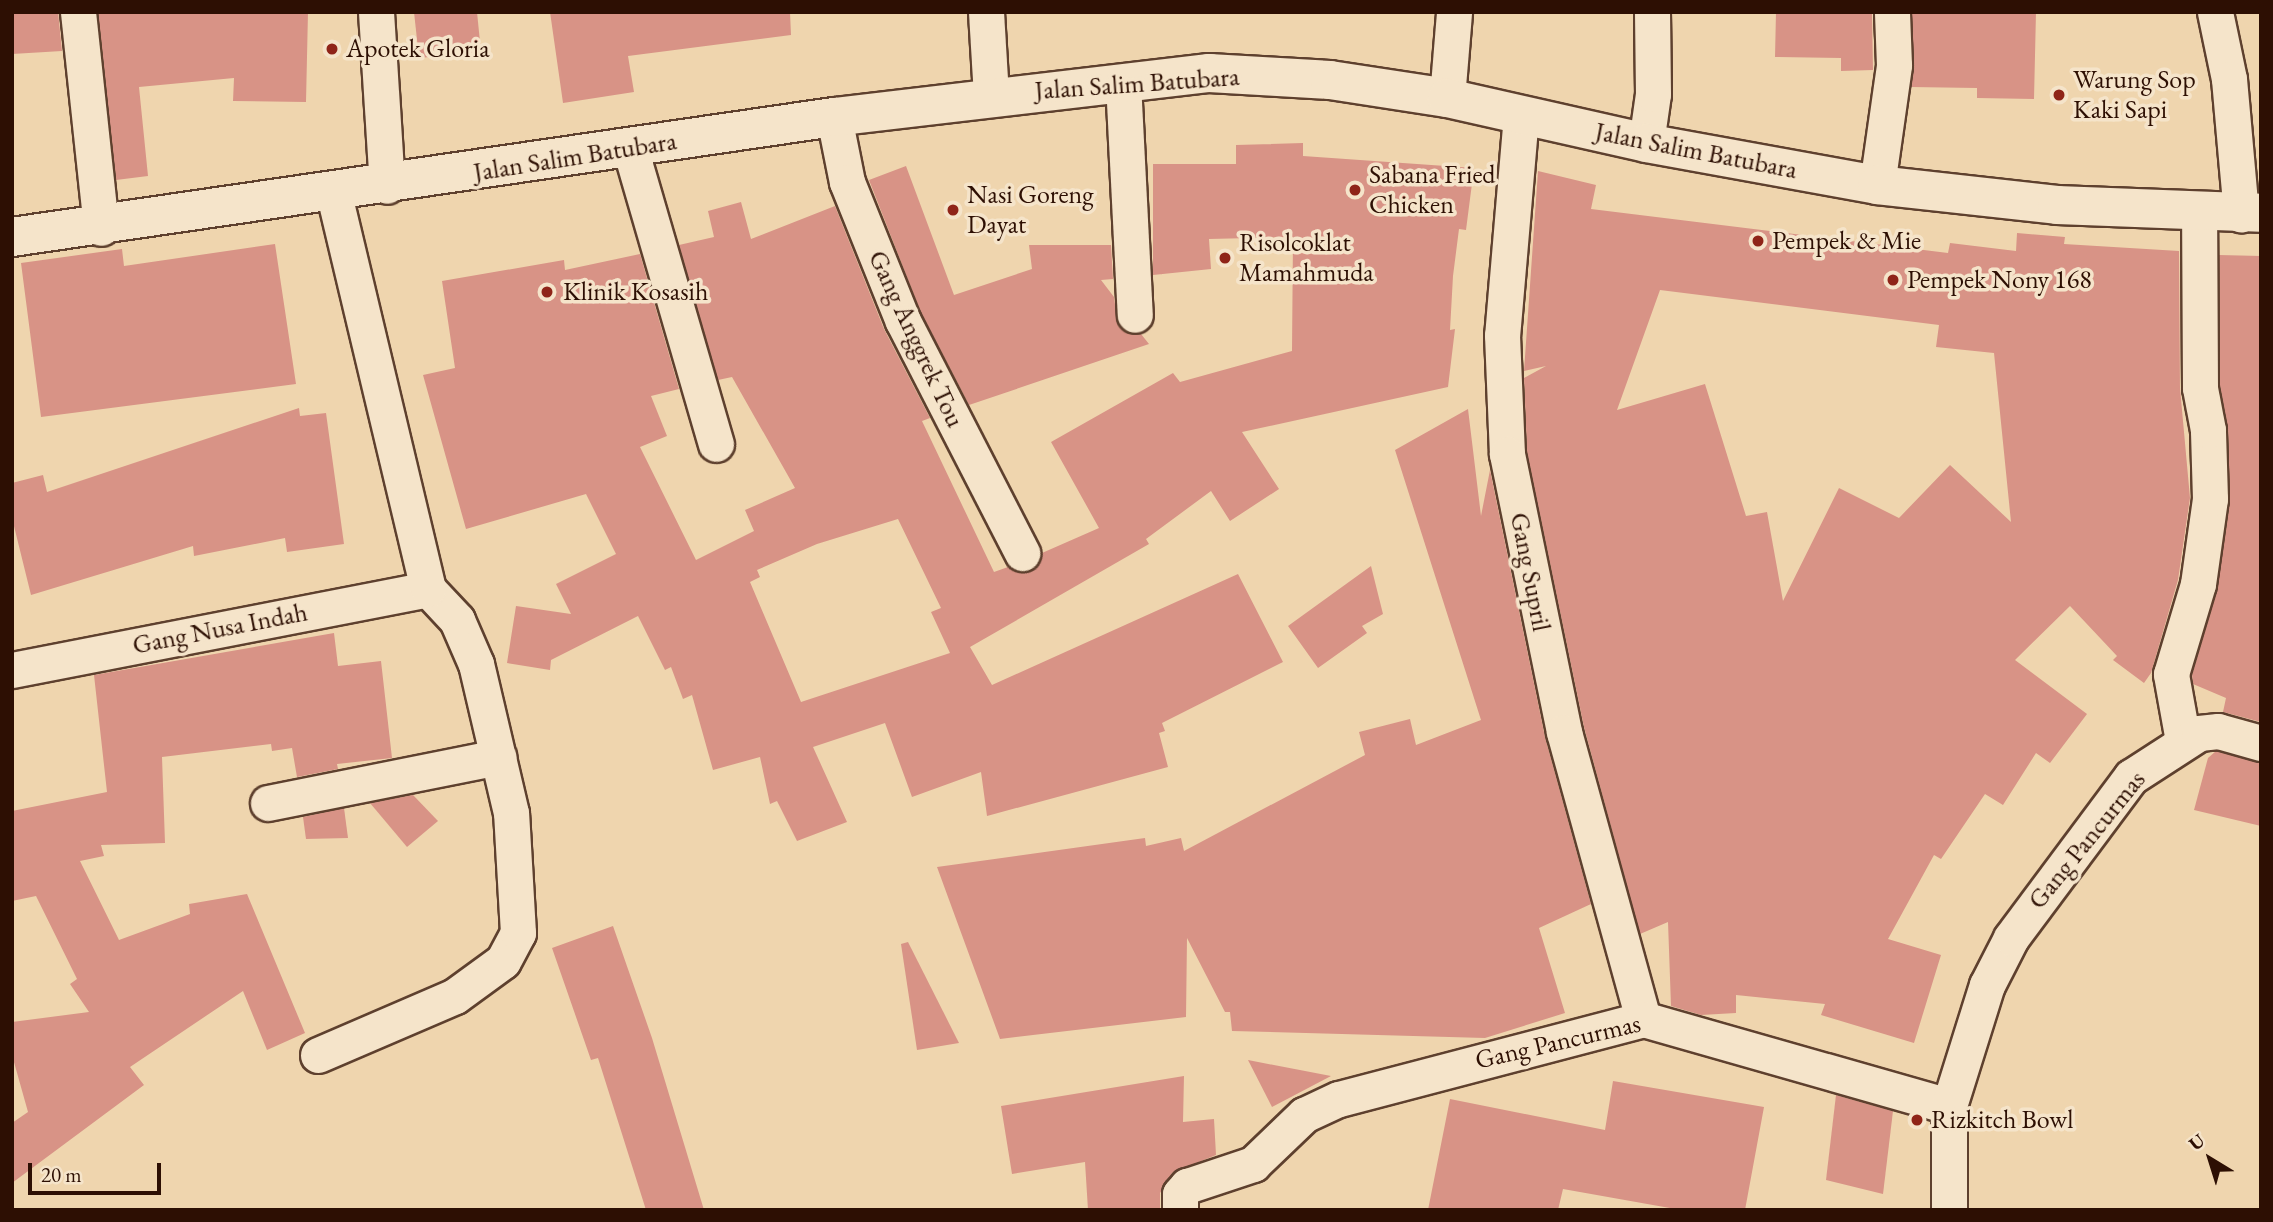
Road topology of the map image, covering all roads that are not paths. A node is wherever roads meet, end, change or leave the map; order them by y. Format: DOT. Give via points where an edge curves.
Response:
graph roads {
  1 [pos="78,12"];
  2 [pos="376,12"];
  3 [pos="986,12"];
  4 [pos="1454,12"];
  5 [pos="1652,12"];
  6 [pos="1892,12"];
  7 [pos="2215,12"];
  8 [pos="1123,82"];
  9 [pos="991,95"];
  10 [pos="1447,98"];
  11 [pos="1521,115"];
  12 [pos="834,117"];
  13 [pos="1646,144"];
  14 [pos="631,148"];
  15 [pos="1877,185"];
  16 [pos="387,186"];
  17 [pos="334,194"];
  18 [pos="2199,212"];
  19 [pos="2251,214"];
  20 [pos="101,228"];
  21 [pos="12,237"];
  22 [pos="1135,315"];
  23 [pos="716,444"];
  24 [pos="1022,553"];
  25 [pos="428,589"];
  26 [pos="12,670"];
  27 [pos="2261,743"];
  28 [pos="2172,747"];
  29 [pos="498,757"];
  30 [pos="268,803"];
  31 [pos="1643,1018"];
  32 [pos="318,1055"];
  33 [pos="1949,1106"];
  34 [pos="1183,1198"];
  35 [pos="1949,1210"];
  1 -- 20 [label="street"];
  2 -- 16 [label="street"];
  3 -- 9 [label="street"];
  4 -- 10 [label="street"];
  5 -- 13 [label="street" via="1653,94"];
  6 -- 15 [label="street" via="1894,65"];
  7 -- 19 [label="street"];
  8 -- 9 [label="street, Jalan Salim Batubara"];
  8 -- 10 [label="street, Jalan Salim Batubara" via="1209,74 1330,80"];
  8 -- 22 [label="street"];
  9 -- 12 [label="street, Jalan Salim Batubara"];
  10 -- 11 [label="street, Jalan Salim Batubara"];
  11 -- 13 [label="street, Jalan Salim Batubara"];
  11 -- 31 [label="street, Gang Supril" via="1502,335 1503,412 1538,619 1591,841"];
  12 -- 14 [label="street, Jalan Salim Batubara"];
  12 -- 24 [label="street, Gang Anggrek Tou" via="846,182 902,321"];
  13 -- 15 [label="street, Jalan Salim Batubara"];
  14 -- 16 [label="street, Jalan Salim Batubara"];
  14 -- 23 [label="street"];
  15 -- 18 [label="street, Jalan Salim Batubara" via="2056,205"];
  16 -- 17 [label="street, Jalan Salim Batubara"];
  17 -- 20 [label="street, Jalan Salim Batubara"];
  17 -- 25 [label="street"];
  18 -- 19 [label="street, Jalan Salim Batubara"];
  18 -- 28 [label="street" via="2200,388 2208,430 2210,499 2198,584 2171,674"];
  20 -- 21 [label="street, Jalan Salim Batubara"];
  25 -- 26 [label="street, Gang Nusa Indah"];
  25 -- 29 [label="street" via="457,620 476,664"];
  27 -- 28 [label="street, Gang Pancurmas" via="2218,731"];
  28 -- 33 [label="street, Gang Pancurmas" via="2130,777 2011,938 1987,985"];
  29 -- 30 [label="street"];
  29 -- 32 [label="street" via="511,813 519,903 519,933 503,961 455,996"];
  31 -- 33 [label="street, Gang Pancurmas"];
  31 -- 34 [label="street, Gang Pancurmas" via="1339,1099 1304,1115 1253,1164"];
  33 -- 35 [label="street, Gang Pancurmas"];
}
